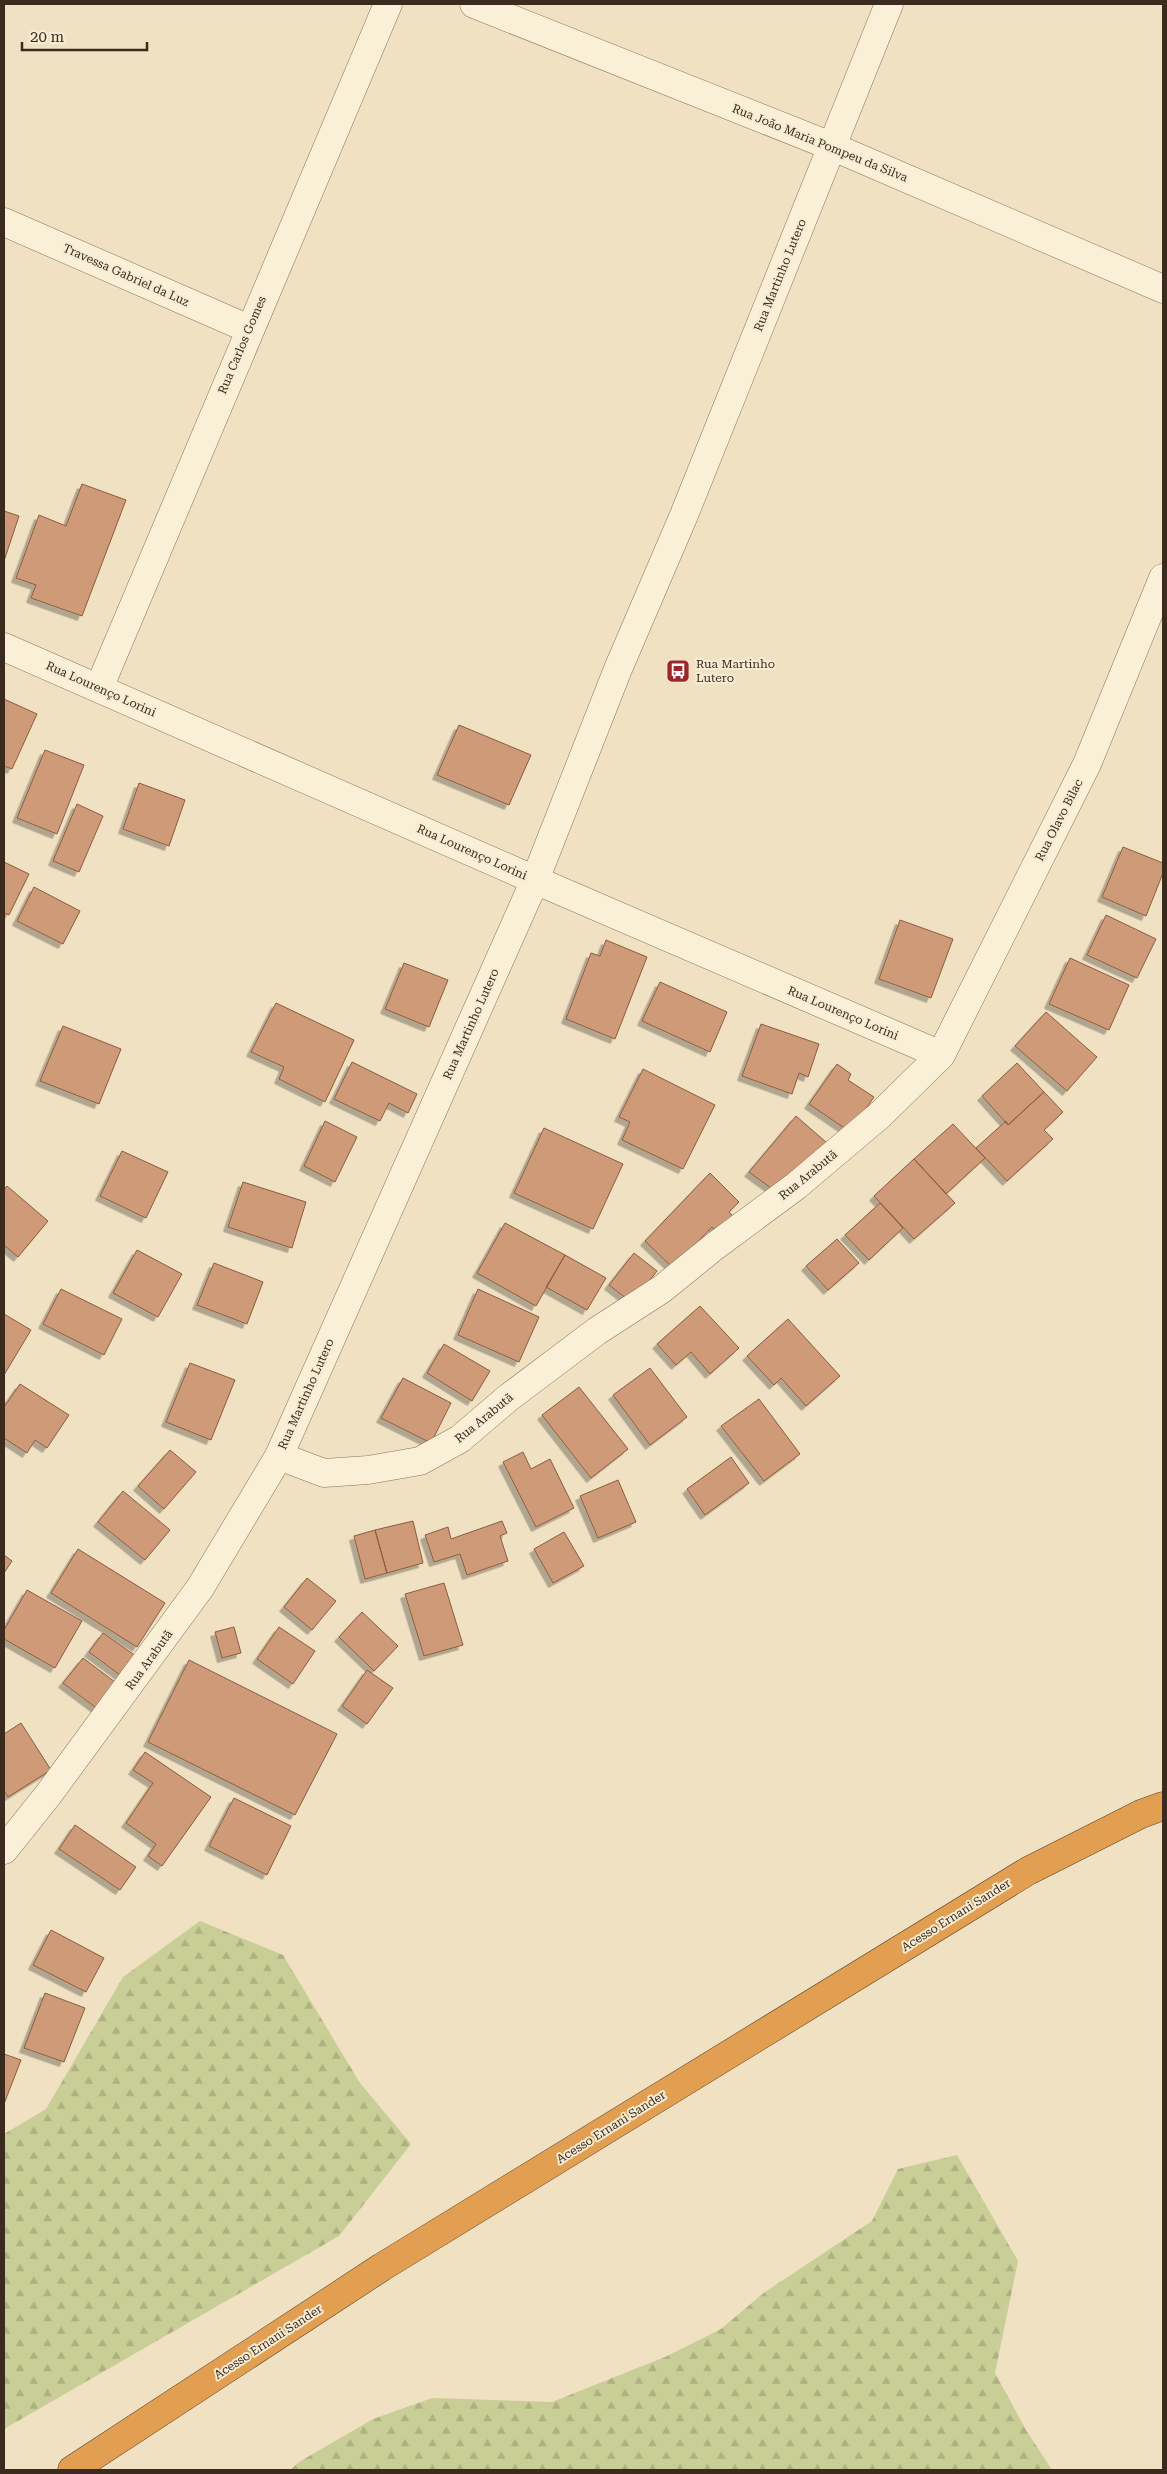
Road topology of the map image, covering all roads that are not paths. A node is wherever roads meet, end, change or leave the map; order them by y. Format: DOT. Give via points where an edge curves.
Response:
graph roads {
  1 [pos="388,4"];
  2 [pos="474,4"];
  3 [pos="889,4"];
  4 [pos="831,146"];
  5 [pos="4,222"];
  6 [pos="1163,289"];
  7 [pos="249,329"];
  8 [pos="1163,578"];
  9 [pos="4,646"];
  10 [pos="99,688"];
  11 [pos="535,880"];
  12 [pos="941,1055"];
  13 [pos="279,1456"];
  14 [pos="1163,1806"];
  15 [pos="4,1850"];
  16 [pos="72,2470"];
  1 -- 7 [label="street, Rua Carlos Gomes"];
  2 -- 4 [label="street, Rua João Maria Pompeu da Silva"];
  3 -- 4 [label="street, Rua Martinho Lutero"];
  4 -- 6 [label="street, Rua João Maria Pompeu da Silva"];
  4 -- 11 [label="street, Rua Martinho Lutero"];
  5 -- 7 [label="street, Travessa Gabriel da Luz"];
  7 -- 10 [label="street, Rua Carlos Gomes"];
  8 -- 12 [label="street, Rua Olavo Bilac" via="1087,764"];
  9 -- 10 [label="street, Rua Lourenço Lorini"];
  10 -- 11 [label="street, Rua Lourenço Lorini"];
  11 -- 12 [label="street, Rua Lourenço Lorini"];
  11 -- 13 [label="street, Rua Martinho Lutero"];
  12 -- 13 [label="street, Rua Arabutã" via="880,1115 796,1186 662,1289 590,1336 460,1439 420,1461 368,1470 324,1473"];
  13 -- 15 [label="street, Rua Arabutã" via="200,1588"];
  14 -- 16 [label="highway, Acesso Ernani Sander" via="1028,1871 382,2267"];
}
